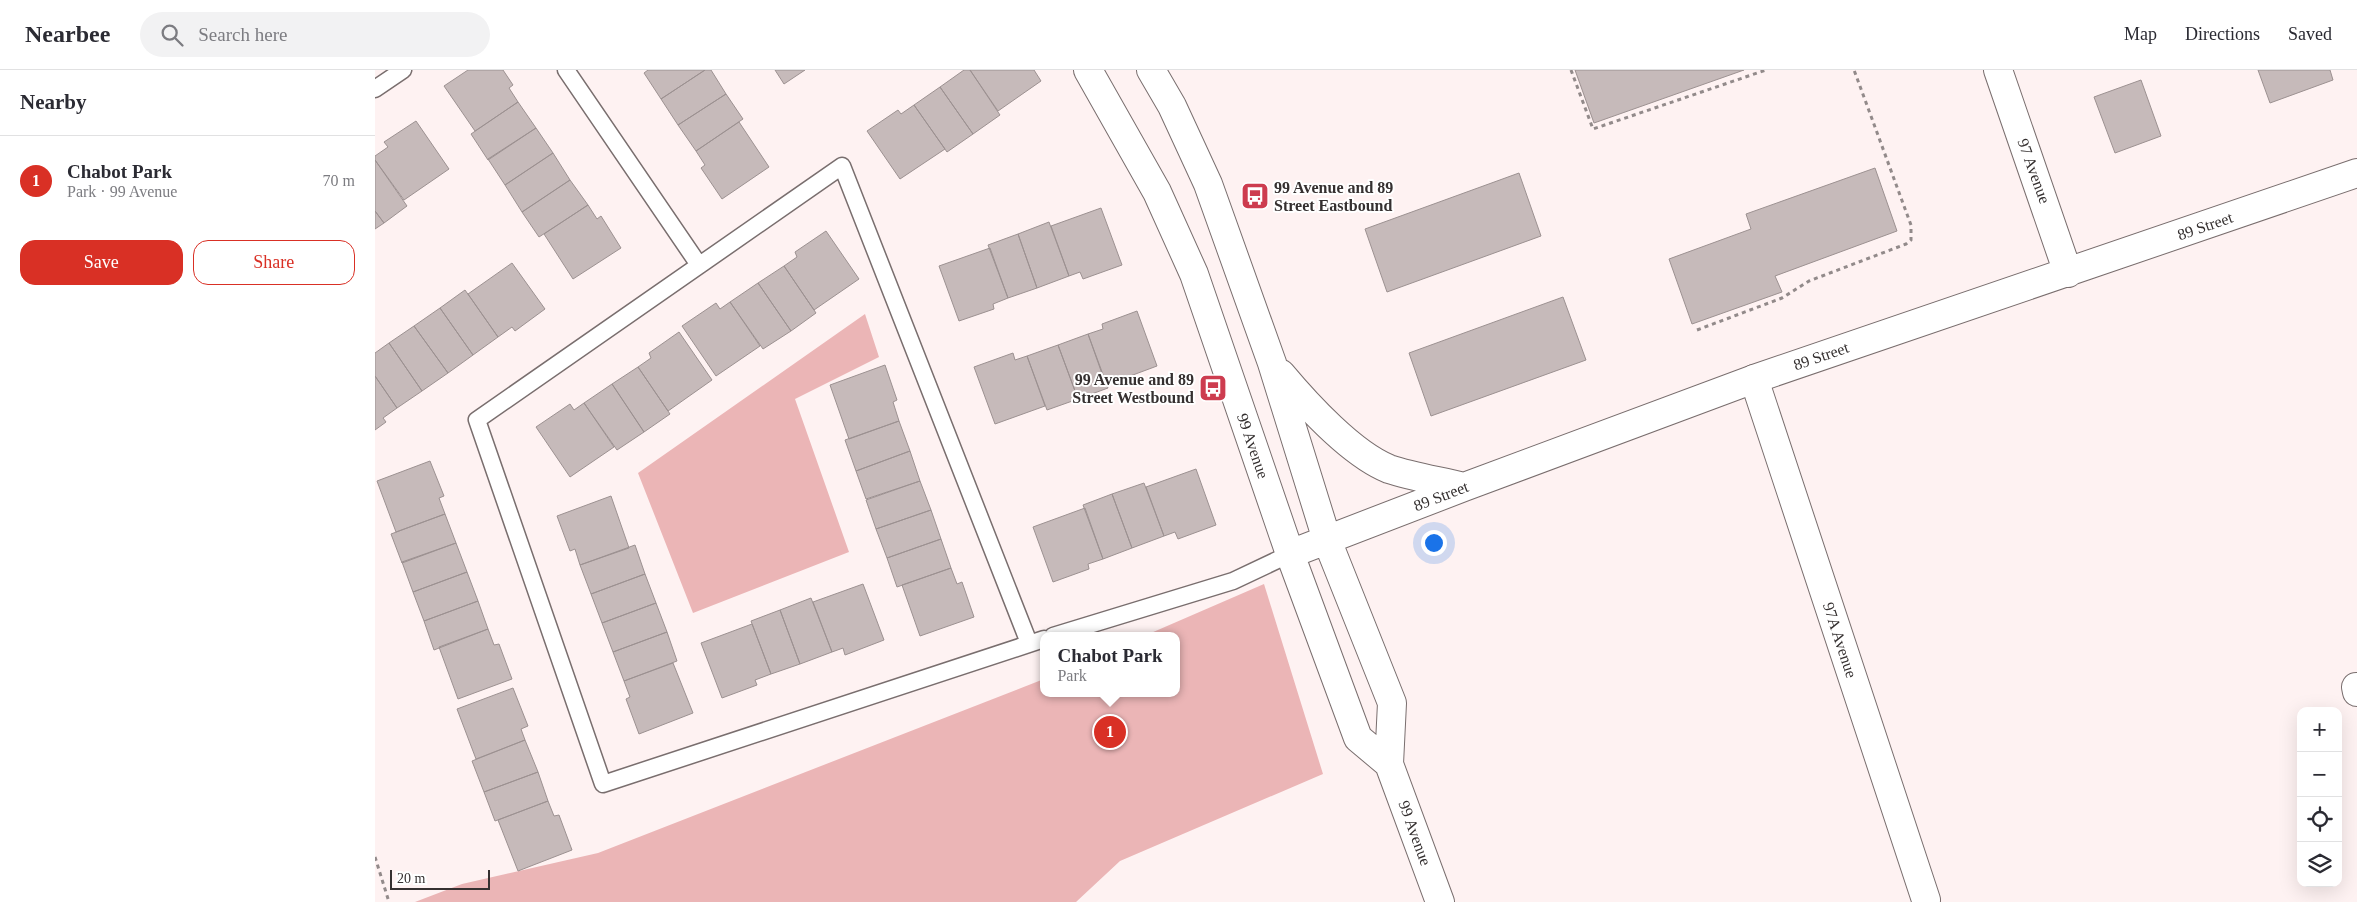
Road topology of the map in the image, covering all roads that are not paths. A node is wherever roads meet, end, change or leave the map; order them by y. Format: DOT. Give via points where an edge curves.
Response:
graph roads {
  1 [pos="403,70"];
  2 [pos="565,70"];
  3 [pos="1088,70"];
  4 [pos="1151,70"];
  5 [pos="1998,70"];
  6 [pos="375,89"];
  7 [pos="2357,173"];
  8 [pos="699,265"];
  9 [pos="2068,273"];
  10 [pos="1272,363"];
  11 [pos="1754,379"];
  12 [pos="1464,486"];
  13 [pos="1327,540"];
  14 [pos="1290,554"];
  15 [pos="1066,632"];
  16 [pos="1036,641"];
  17 [pos="1389,764"];
  18 [pos="1925,900"];
  19 [pos="1440,902"];
  1 -- 6 [label="lane"];
  2 -- 8 [label="lane"];
  3 -- 14 [label="street, 99 Avenue" via="1157,192 1194,274"];
  4 -- 10 [label="street, 99 Avenue" via="1172,106 1208,184"];
  5 -- 9 [label="street, 97 Avenue"];
  7 -- 9 [label="street, 89 Street"];
  8 -- 16 [label="lane" via="842,166"];
  8 -- 16 [label="lane" via="477,420 603,784"];
  9 -- 11 [label="street, 89 Street"];
  10 -- 12 [label="street" via="1306,404 1368,457 1389,469"];
  10 -- 13 [label="street, 99 Avenue"];
  11 -- 12 [label="street, 89 Street"];
  11 -- 18 [label="street, 97A Avenue"];
  12 -- 13 [label="street, 89 Street"];
  13 -- 14 [label="street, 89 Street"];
  13 -- 17 [label="street, 99 Avenue" via="1392,703"];
  14 -- 15 [label="lane" via="1233,581"];
  14 -- 17 [label="street, 99 Avenue" via="1358,738"];
  17 -- 19 [label="street, 99 Avenue"];
}
